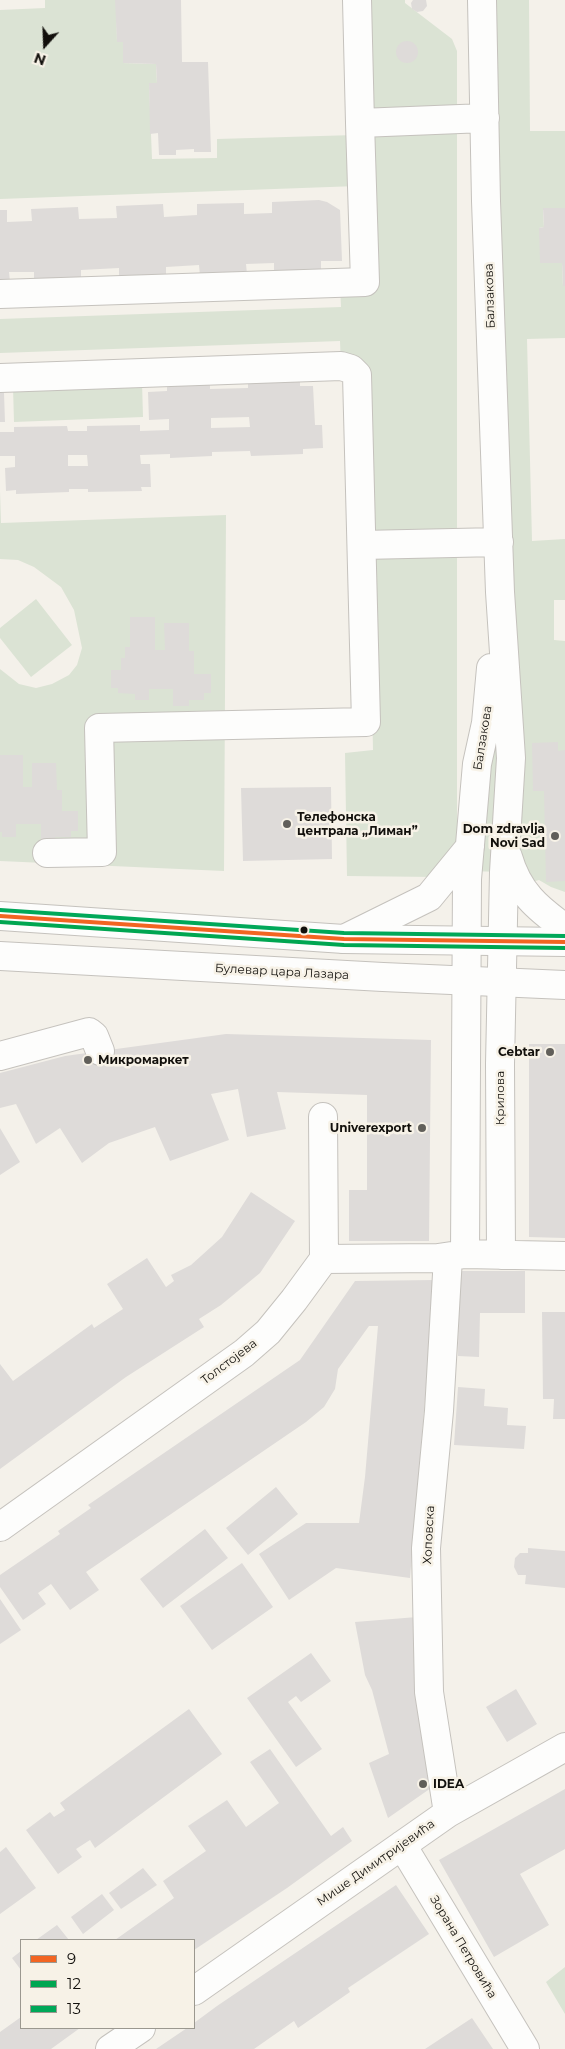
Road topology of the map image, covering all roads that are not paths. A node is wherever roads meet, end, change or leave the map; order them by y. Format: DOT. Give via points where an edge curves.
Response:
graph roads {
  1 [pos="358,0"];
  2 [pos="482,0"];
  3 [pos="485,118"];
  4 [pos="360,123"];
  5 [pos="0,294"];
  6 [pos="0,378"];
  7 [pos="499,542"];
  8 [pos="362,544"];
  9 [pos="500,592"];
  10 [pos="471,846"];
  11 [pos="505,847"];
  12 [pos="47,853"];
  13 [pos="0,916"];
  14 [pos="565,928"];
  15 [pos="344,939"];
  16 [pos="467,940"];
  17 [pos="503,941"];
  18 [pos="565,942"];
  19 [pos="0,956"];
  20 [pos="466,981"];
  21 [pos="502,982"];
  22 [pos="565,985"];
  23 [pos="100,1051"];
  24 [pos="0,1056"];
  25 [pos="323,1117"];
  26 [pos="501,1255"];
  27 [pos="457,1256"];
  28 [pos="565,1256"];
  29 [pos="324,1259"];
  30 [pos="0,1527"];
  31 [pos="565,1747"];
  32 [pos="448,1813"];
  33 [pos="402,1845"];
  34 [pos="195,1990"];
  35 [pos="140,2029"];
  36 [pos="110,2049"];
  37 [pos="525,2049"];
  1 -- 4 [label="street"];
  2 -- 3 [label="street, Балзакова"];
  3 -- 4 [label="street"];
  3 -- 7 [label="street, Балзакова"];
  4 -- 5 [label="street" via="365,282"];
  6 -- 8 [label="street" via="341,366 351,369 357,375"];
  7 -- 8 [label="street"];
  7 -- 9 [label="street, Балзакова"];
  8 -- 12 [label="street" via="366,722 99,728 102,852"];
  9 -- 10 [label="street, Балзакова"];
  9 -- 11 [label="street, Балзакова" via="511,758"];
  10 -- 15 [label="street" via="429,897"];
  10 -- 16 [label="street, Балзакова"];
  11 -- 14 [label="street" via="512,871 532,903"];
  11 -- 17 [label="street, Балзакова"];
  13 -- 15 [label="street"];
  15 -- 16 [label="street"];
  16 -- 17 [label="street"];
  16 -- 20 [label="street"];
  17 -- 18 [label="street"];
  17 -- 21 [label="street, Крилова"];
  19 -- 20 [label="street, Булевар цара Лазара"];
  20 -- 21 [label="street, Булевар цара Лазара"];
  20 -- 27 [label="street"];
  21 -- 22 [label="street, Булевар цара Лазара"];
  21 -- 26 [label="street, Крилова"];
  23 -- 24 [label="street" via="89,1032"];
  25 -- 29 [label="street"];
  26 -- 27 [label="street"];
  26 -- 28 [label="street"];
  27 -- 29 [label="street"];
  27 -- 32 [label="street, Хоповска" via="426,1548 429,1692"];
  29 -- 30 [label="street, Толстојева" via="273,1325 244,1353"];
  31 -- 32 [label="street, Мише Димитријевића"];
  32 -- 33 [label="street, Мише Димитријевића"];
  33 -- 34 [label="street, Мише Димитријевића"];
  33 -- 37 [label="street, Зорана Петровића"];
  35 -- 36 [label="street"];
}
